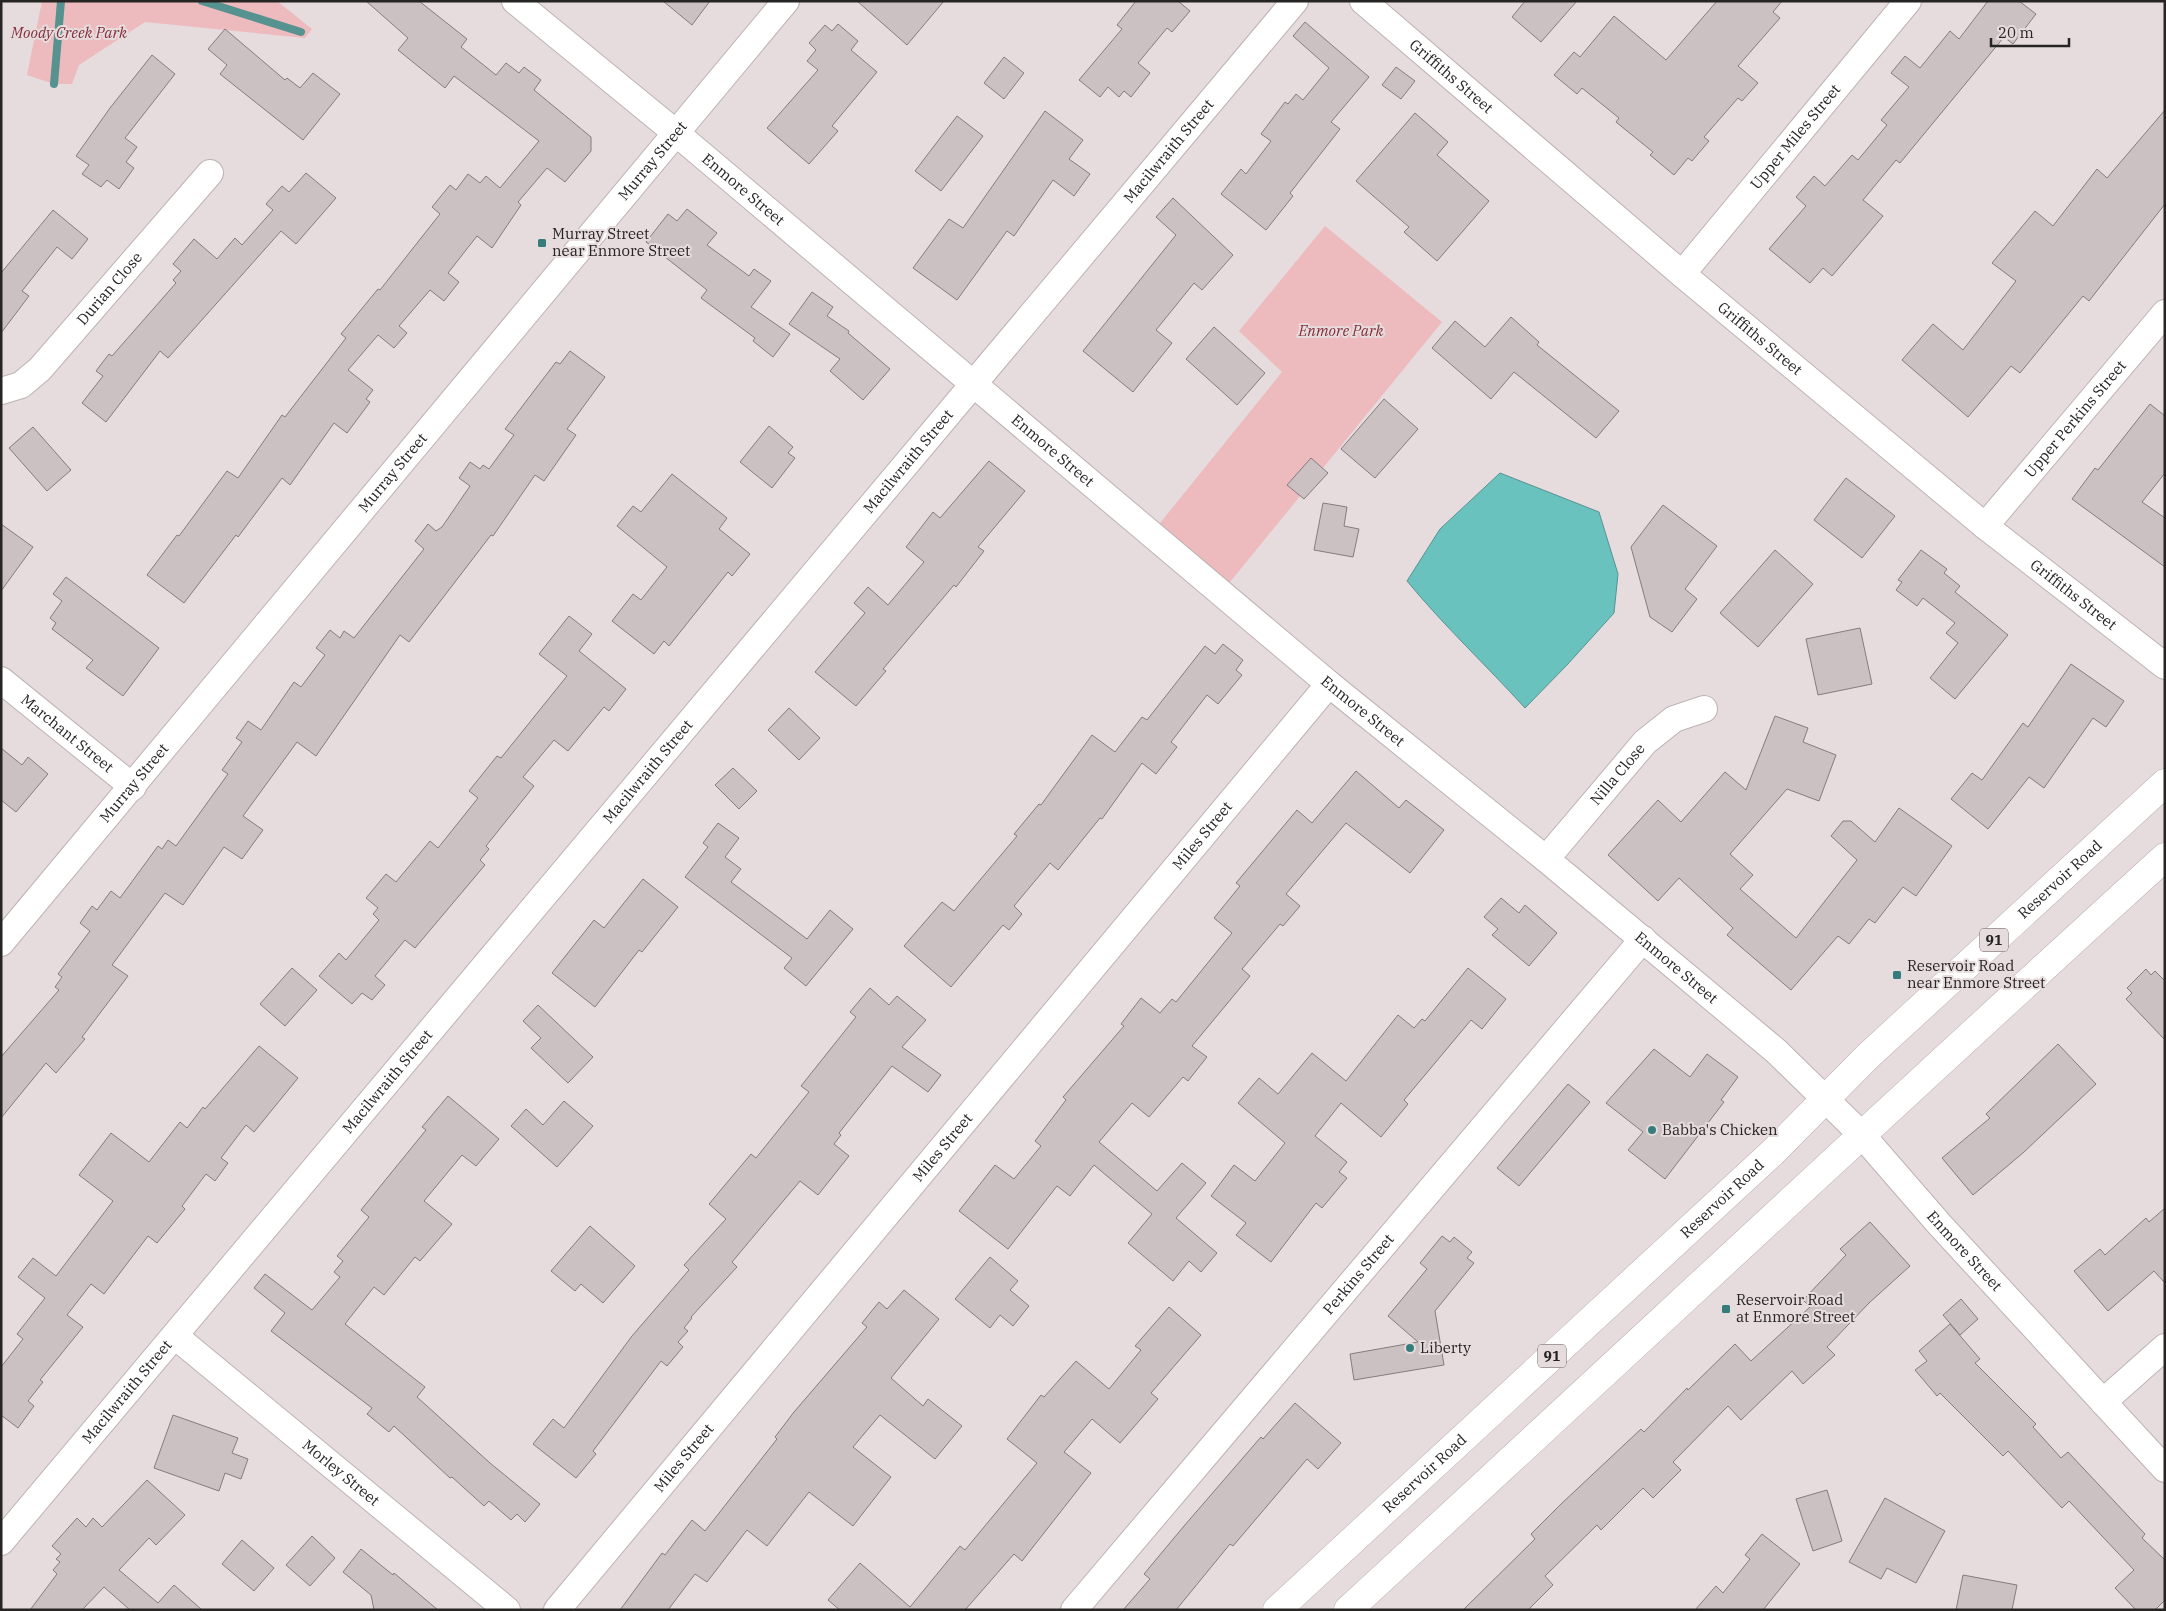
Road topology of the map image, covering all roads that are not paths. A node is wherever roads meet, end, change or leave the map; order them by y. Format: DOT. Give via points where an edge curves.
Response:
graph roads {
  1 [pos="514,1"];
  2 [pos="786,1"];
  3 [pos="1295,1"];
  4 [pos="1363,1"];
  5 [pos="1908,1"];
  6 [pos="676,133"];
  7 [pos="210,173"];
  8 [pos="1682,274"];
  9 [pos="2165,312"];
  10 [pos="973,386"];
  11 [pos="1,391"];
  12 [pos="1985,526"];
  13 [pos="2165,666"];
  14 [pos="1,680"];
  15 [pos="1329,684"];
  16 [pos="1704,710"];
  17 [pos="2165,783"];
  18 [pos="133,787"];
  19 [pos="2165,857"];
  20 [pos="1546,859"];
  21 [pos="1642,939"];
  22 [pos="1,943"];
  23 [pos="1826,1100"];
  24 [pos="1861,1134"];
  25 [pos="175,1336"];
  26 [pos="2165,1347"];
  27 [pos="2103,1402"];
  28 [pos="2165,1469"];
  29 [pos="1,1542"];
  30 [pos="507,1610"];
  31 [pos="557,1610"];
  32 [pos="1074,1610"];
  33 [pos="1277,1610"];
  34 [pos="1348,1610"];
  1 -- 6 [label="street, Enmore Street"];
  2 -- 6 [label="street, Murray Street"];
  3 -- 10 [label="street, Macilwraith Street"];
  4 -- 8 [label="street, Griffiths Street"];
  5 -- 8 [label="street, Upper Miles Street"];
  6 -- 10 [label="street, Enmore Street"];
  6 -- 18 [label="street, Murray Street"];
  7 -- 11 [label="street, Durian Close" via="40,369 21,385"];
  8 -- 12 [label="street, Griffiths Street"];
  9 -- 12 [label="street, Upper Perkins Street"];
  10 -- 15 [label="street, Enmore Street"];
  10 -- 25 [label="street, Macilwraith Street"];
  12 -- 13 [label="street, Griffiths Street"];
  14 -- 18 [label="street, Marchant Street"];
  15 -- 20 [label="street, Enmore Street"];
  15 -- 31 [label="street, Miles Street"];
  16 -- 20 [label="street, Nilla Close" via="1674,719 1645,742"];
  17 -- 23 [label="main road, Reservoir Road / 91" via="1868,1056"];
  18 -- 22 [label="street, Murray Street"];
  19 -- 24 [label="main road"];
  20 -- 21 [label="street, Enmore Street"];
  21 -- 23 [label="street, Enmore Street" via="1776,1051"];
  21 -- 32 [label="street, Perkins Street"];
  23 -- 24 [label="street, Enmore Street"];
  23 -- 33 [label="main road, Reservoir Road / 91"];
  24 -- 27 [label="street, Enmore Street"];
  24 -- 34 [label="main road"];
  25 -- 29 [label="street, Macilwraith Street"];
  25 -- 30 [label="street, Morley Street"];
  26 -- 27 [label="street"];
  27 -- 28 [label="street, Enmore Street"];
}
